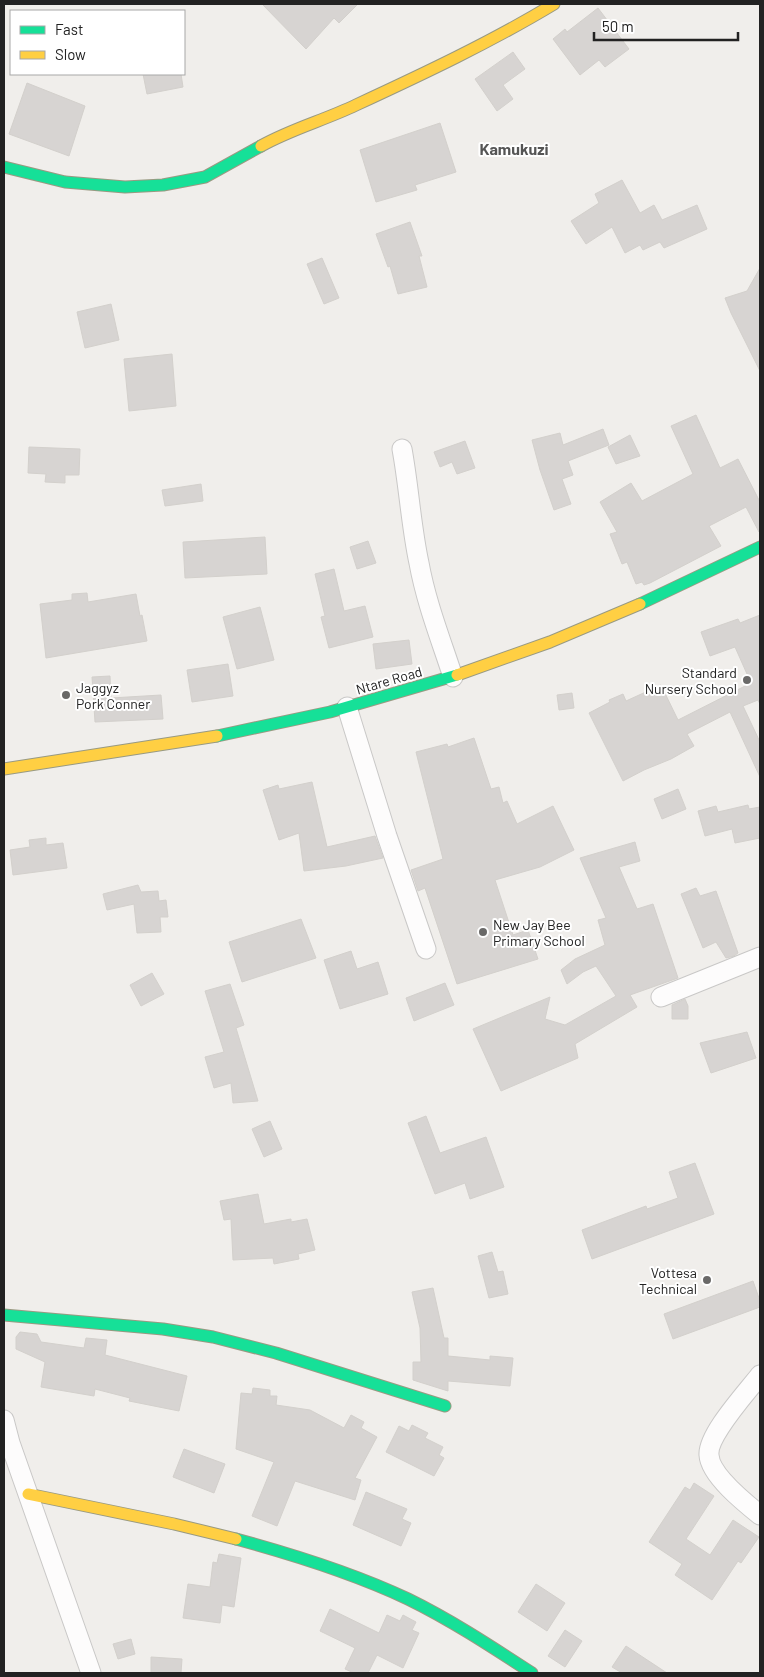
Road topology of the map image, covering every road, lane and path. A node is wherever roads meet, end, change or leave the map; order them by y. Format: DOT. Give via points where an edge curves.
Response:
graph roads {
  1 [pos="554,4"];
  2 [pos="4,167"];
  3 [pos="402,449"];
  4 [pos="760,547"];
  5 [pos="453,677"];
  6 [pos="347,707"];
  7 [pos="4,769"];
  8 [pos="426,949"];
  9 [pos="760,957"];
  10 [pos="661,997"];
  11 [pos="4,1315"];
  12 [pos="760,1375"];
  13 [pos="445,1406"];
  14 [pos="4,1420"];
  15 [pos="28,1494"];
  16 [pos="760,1515"];
  17 [pos="91,1673"];
  18 [pos="532,1673"];
  1 -- 2 [label="street" via="511,30 354,106 274,138 205,177 163,186 125,187 65,182"];
  3 -- 5 [label="street" via="419,564"];
  4 -- 5 [label="street, Ntare Road" via="628,610 537,648"];
  5 -- 6 [label="street, Ntare Road"];
  6 -- 7 [label="street, Ntare Road" via="198,739"];
  6 -- 8 [label="street"];
  9 -- 10 [label="street"];
  11 -- 13 [label="street" via="164,1329 213,1337"];
  12 -- 16 [label="street" via="719,1427 709,1454 712,1466 723,1481"];
  14 -- 15 [label="street"];
  15 -- 17 [label="street"];
  15 -- 18 [label="street" via="229,1536 313,1561 370,1582 439,1615"];
}
